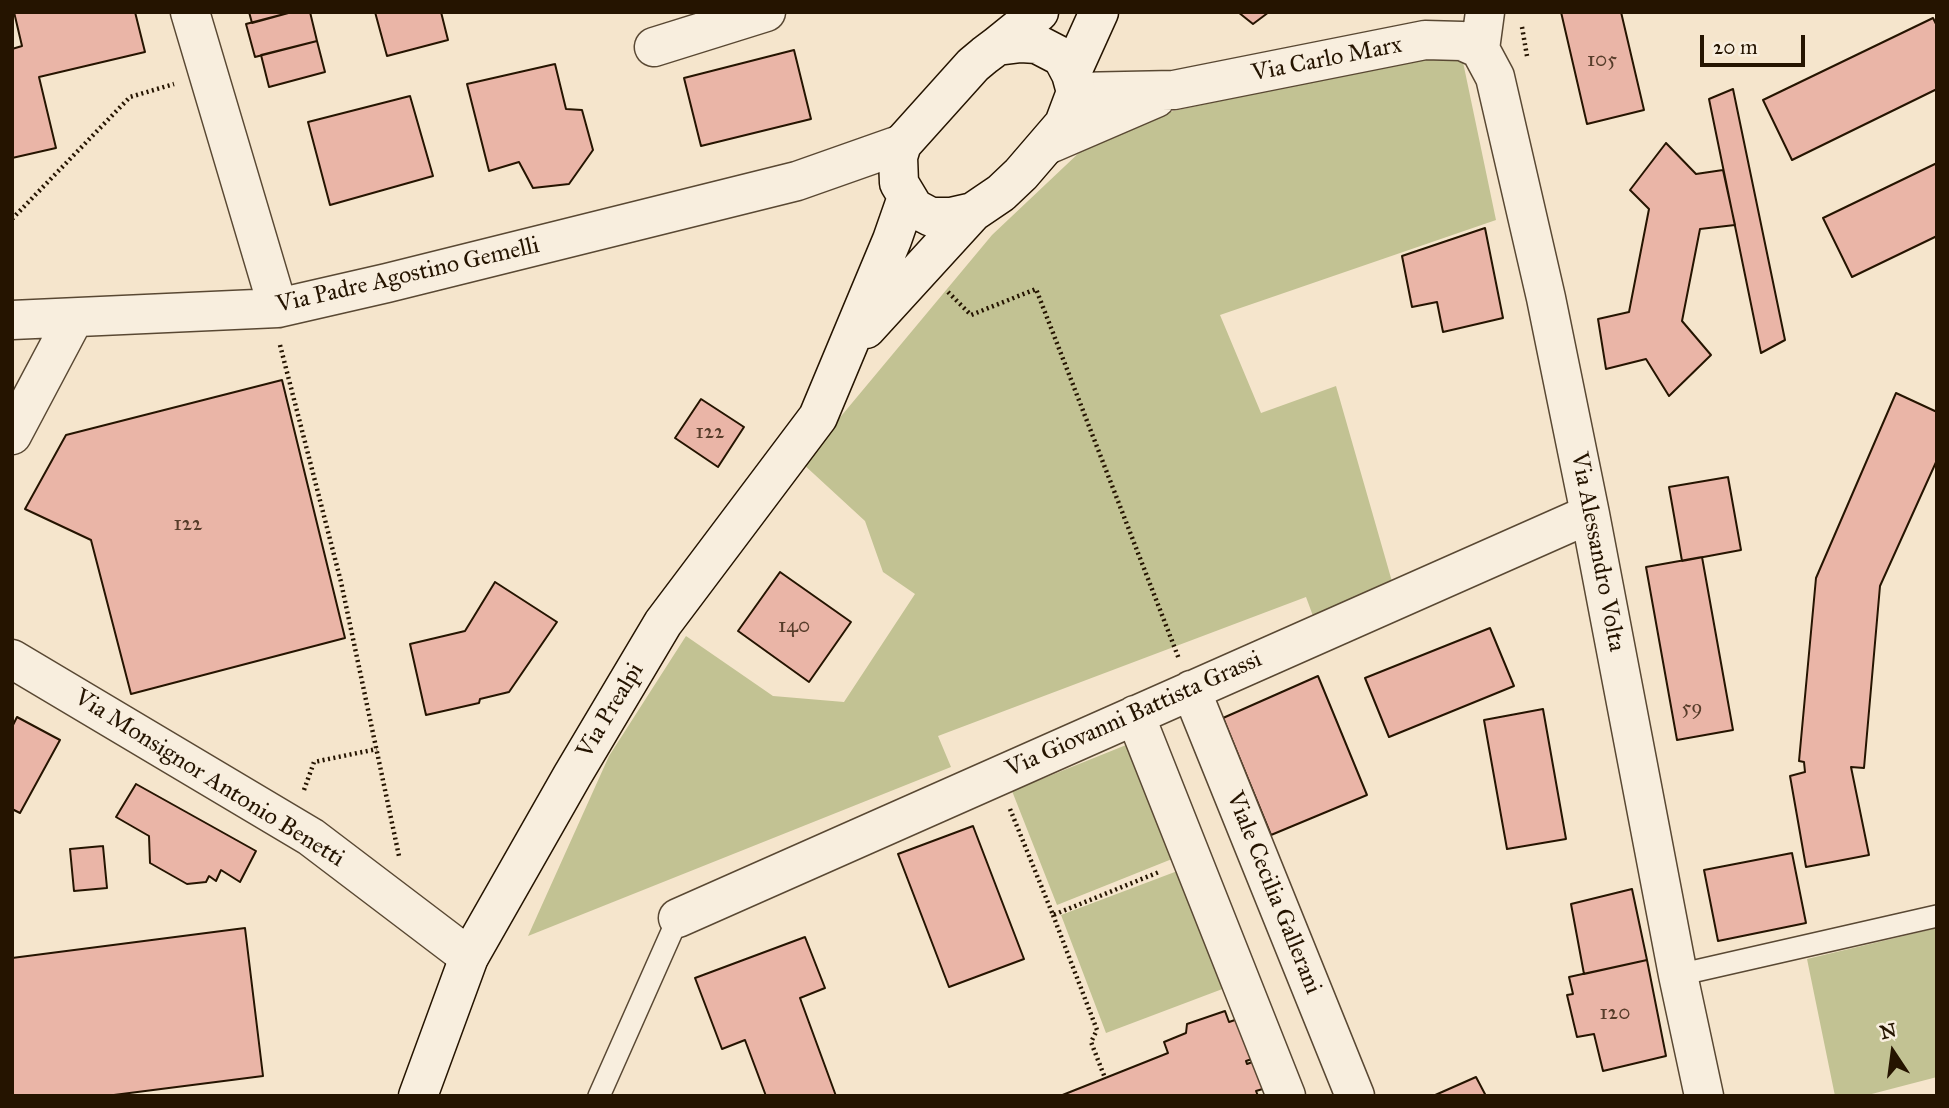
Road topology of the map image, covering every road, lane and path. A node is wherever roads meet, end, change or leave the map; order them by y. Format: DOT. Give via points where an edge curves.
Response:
graph roads {
  1 [pos="190,12"];
  2 [pos="766,12"];
  3 [pos="1039,12"];
  4 [pos="1099,12"];
  5 [pos="1482,31"];
  6 [pos="997,46"];
  7 [pos="653,47"];
  8 [pos="208,74"];
  9 [pos="1074,83"];
  10 [pos="1174,90"];
  11 [pos="902,144"];
  12 [pos="1047,145"];
  13 [pos="796,181"];
  14 [pos="903,190"];
  15 [pos="973,212"];
  16 [pos="12,219"];
  17 [pos="946,290"];
  18 [pos="274,308"];
  19 [pos="74,318"];
  20 [pos="12,320"];
  21 [pos="845,351"];
  22 [pos="12,435"];
  23 [pos="1590,514"];
  24 [pos="12,659"];
  25 [pos="1191,690"];
  26 [pos="1135,715"];
  27 [pos="377,749"];
  28 [pos="997,776"];
  29 [pos="293,784"];
  30 [pos="1192,859"];
  31 [pos="377,886"];
  32 [pos="1053,915"];
  33 [pos="1937,916"];
  34 [pos="678,918"];
  35 [pos="469,957"];
  36 [pos="1678,975"];
  37 [pos="1105,1078"];
  38 [pos="418,1096"];
  39 [pos="599,1096"];
  40 [pos="1286,1096"];
  41 [pos="1355,1096"];
  42 [pos="1704,1096"];
  1 -- 8 [label="street"];
  2 -- 7 [label="street"];
  3 -- 6 [label="street"];
  4 -- 9 [label="street"];
  5 -- 10 [label="street, Via Carlo Marx" via="1462,41 1425,40"];
  5 -- 23 [label="street, Via Alessandro Volta" via="1546,298"];
  6 -- 9 [label="street" via="1037,44 1062,57"];
  6 -- 11 [label="street" via="973,65"];
  8 -- 16 [label="path" via="130,97"];
  8 -- 18 [label="street"];
  9 -- 10 [label="street, Via Carlo Marx"];
  9 -- 12 [label="street" via="1064,124"];
  10 -- 12 [label="street, Via Carlo Marx"];
  11 -- 13 [label="street, Via Padre Agostino Gemelli"];
  11 -- 14 [label="street, Via Prealpi" via="898,157"];
  12 -- 15 [label="street" via="1001,193"];
  13 -- 14 [label="street, Via Padre Agostino Gemelli" via="845,181"];
  13 -- 18 [label="street, Via Padre Agostino Gemelli"];
  14 -- 15 [label="street" via="914,208 931,217"];
  14 -- 21 [label="street, Via Prealpi" via="892,240"];
  15 -- 21 [label="street, Via Prealpi"];
  17 -- 25 [label="path" via="971,315 1036,289"];
  18 -- 19 [label="street, Via Padre Agostino Gemelli"];
  18 -- 27 [label="path"];
  19 -- 20 [label="street, Via Padre Agostino Gemelli"];
  19 -- 22 [label="street"];
  21 -- 35 [label="street, Via Prealpi" via="818,417 663,623"];
  23 -- 25 [label="street, Via Giovanni Battista Grassi"];
  23 -- 36 [label="street, Via Alessandro Volta"];
  24 -- 31 [label="street, Via Monsignor Antonio Benetti" via="312,836"];
  25 -- 26 [label="street, Via Giovanni Battista Grassi"];
  25 -- 41 [label="street, Viale Cecilia Gallerani"];
  26 -- 28 [label="street, Via Giovanni Battista Grassi"];
  26 -- 30 [label="street"];
  27 -- 29 [label="path" via="314,762 304,790"];
  27 -- 31 [label="path" via="399,856"];
  28 -- 32 [label="path"];
  28 -- 34 [label="street, Via Giovanni Battista Grassi"];
  30 -- 32 [label="path"];
  30 -- 40 [label="street"];
  31 -- 35 [label="street, Via Monsignor Antonio Benetti"];
  32 -- 37 [label="path" via="1097,1030 1091,1042"];
  33 -- 36 [label="lane"];
  34 -- 39 [label="lane"];
  35 -- 38 [label="street, Via Prealpi"];
  36 -- 42 [label="street, Via Alessandro Volta"];
}
